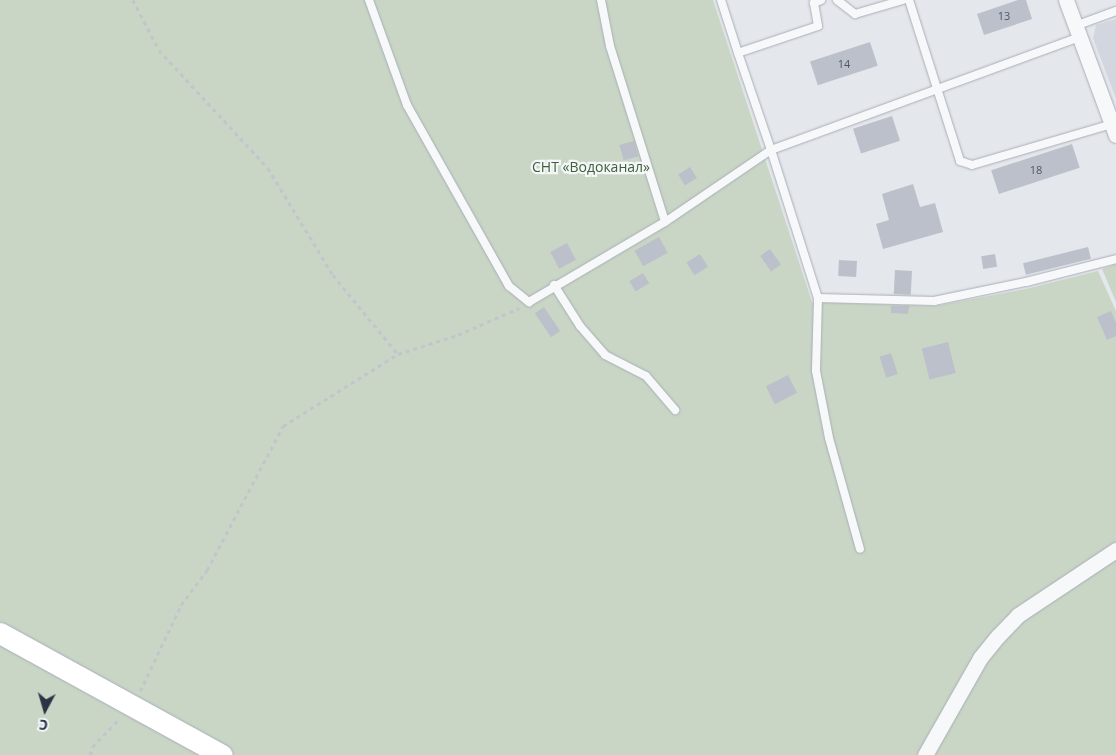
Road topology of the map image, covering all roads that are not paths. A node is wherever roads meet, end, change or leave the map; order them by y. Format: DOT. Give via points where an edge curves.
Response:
graph roads {
  1 [pos="369,0"];
  2 [pos="601,0"];
  3 [pos="721,0"];
  4 [pos="821,0"];
  5 [pos="837,0"];
  6 [pos="903,0"];
  7 [pos="910,0"];
  8 [pos="1066,0"];
  9 [pos="1116,11"];
  10 [pos="1077,32"];
  11 [pos="738,53"];
  12 [pos="939,90"];
  13 [pos="1114,129"];
  14 [pos="771,150"];
  15 [pos="665,222"];
  16 [pos="1116,259"];
  17 [pos="554,285"];
  18 [pos="818,298"];
  19 [pos="675,410"];
  20 [pos="860,548"];
  21 [pos="1116,550"];
  22 [pos="0,633"];
  23 [pos="222,755"];
  24 [pos="925,755"];
  1 -- 17 [label="lane" via="407,105 509,286 529,302"];
  2 -- 15 [label="lane" via="610,46"];
  3 -- 11 [label="lane"];
  4 -- 11 [label="lane" via="814,3 818,26"];
  5 -- 6 [label="lane" via="855,14"];
  7 -- 12 [label="lane"];
  8 -- 10 [label="street"];
  9 -- 10 [label="lane"];
  10 -- 12 [label="lane"];
  10 -- 13 [label="street"];
  11 -- 14 [label="lane"];
  12 -- 13 [label="lane" via="960,161 972,165"];
  12 -- 14 [label="lane"];
  14 -- 15 [label="lane"];
  14 -- 18 [label="lane"];
  15 -- 17 [label="lane"];
  16 -- 18 [label="lane" via="934,301"];
  17 -- 19 [label="lane" via="580,326 605,355 646,376"];
  18 -- 20 [label="lane" via="816,371 829,438"];
  21 -- 24 [label="street" via="1018,615 998,636 980,658"];
  22 -- 23 [label="street"];
}
